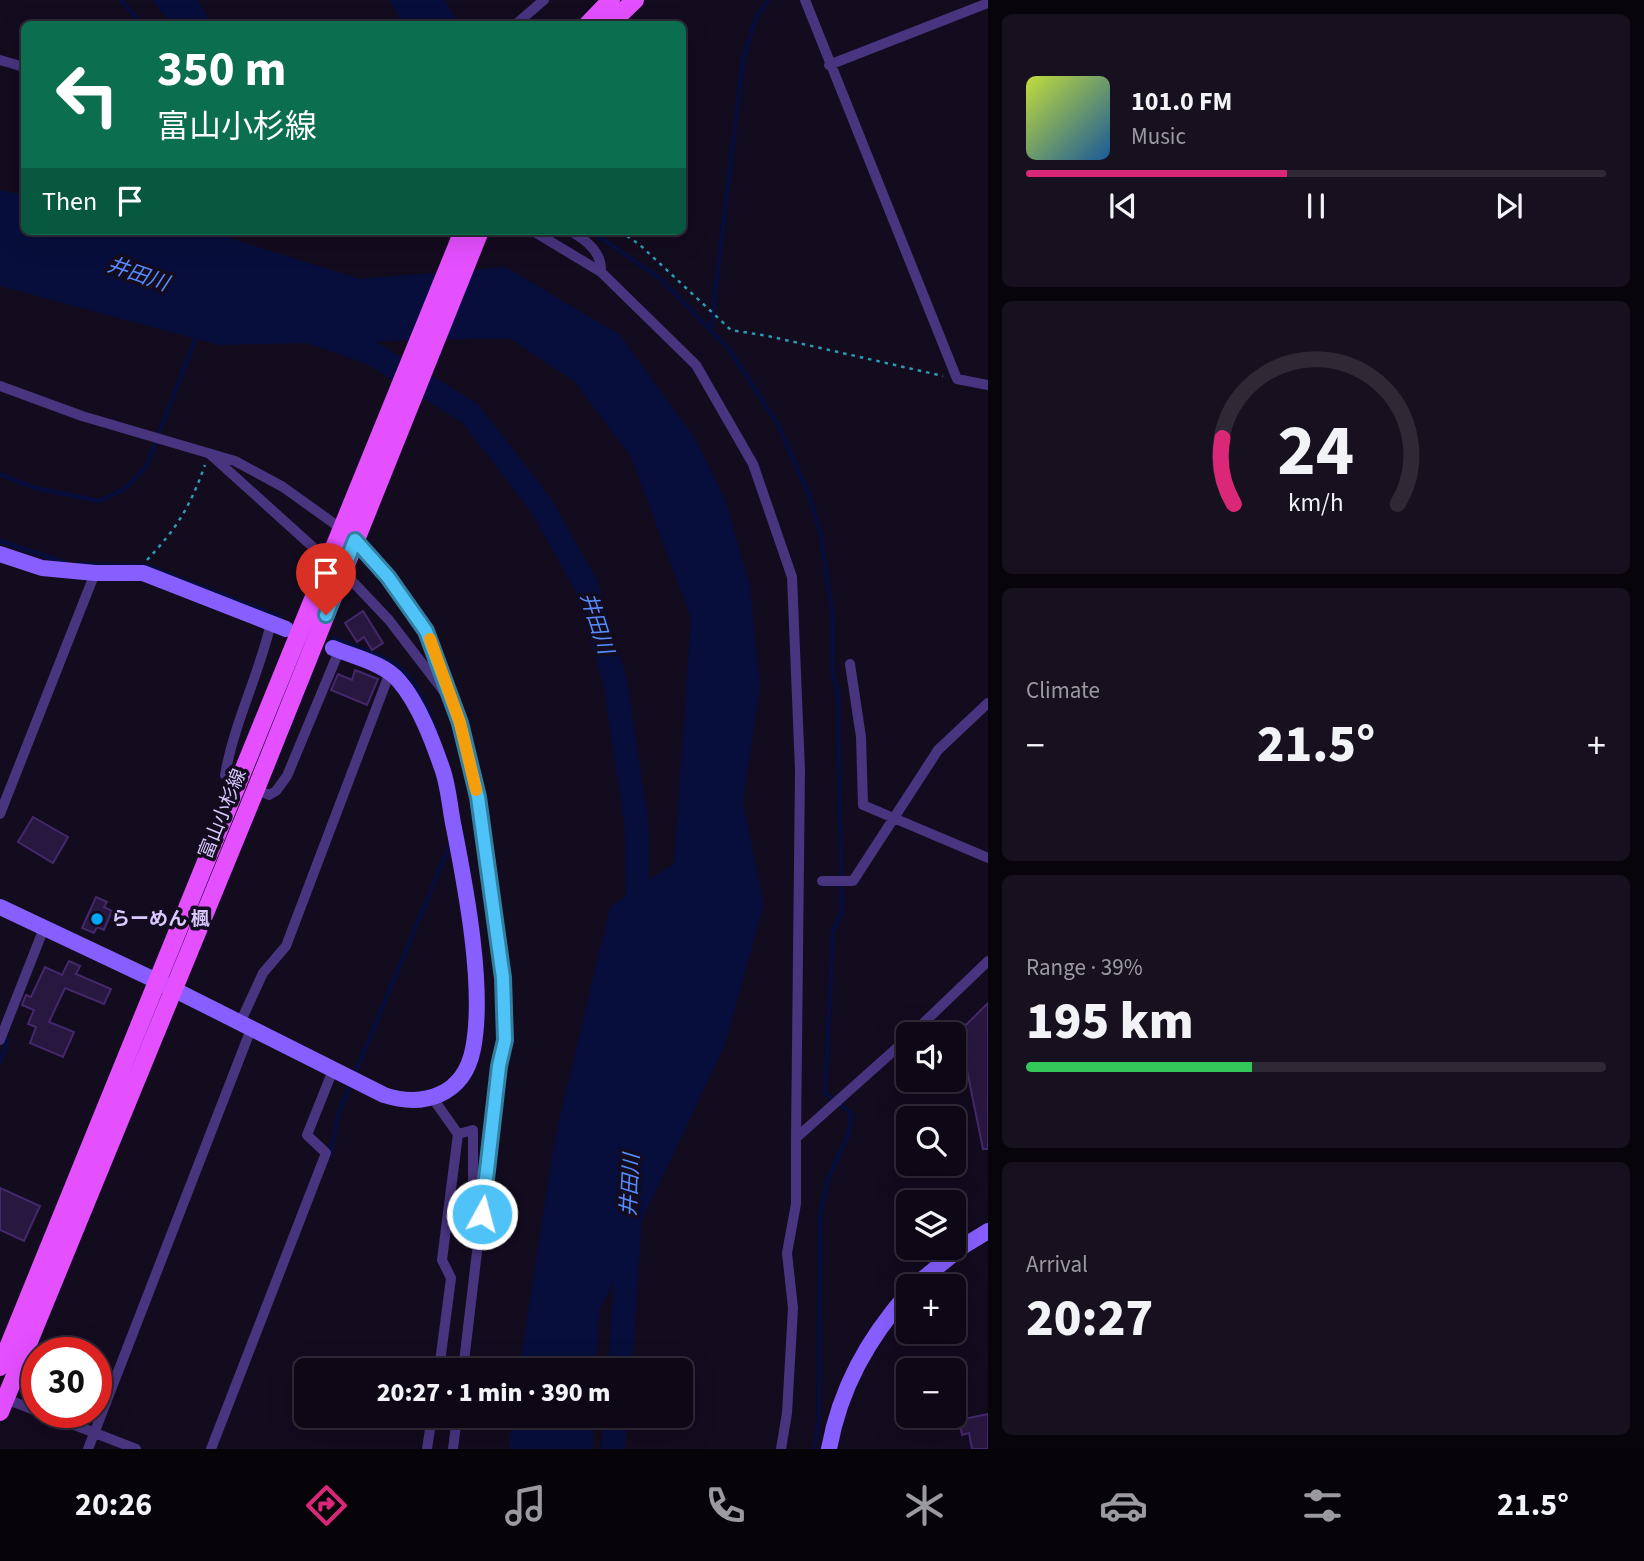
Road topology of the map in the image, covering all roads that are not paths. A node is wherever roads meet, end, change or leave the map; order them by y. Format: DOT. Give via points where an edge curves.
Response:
graph roads {
  1 [pos="544,0"];
  2 [pos="611,0"];
  3 [pos="635,0"];
  4 [pos="805,0"];
  5 [pos="988,3"];
  6 [pos="520,21"];
  7 [pos="591,21"];
  8 [pos="613,21"];
  9 [pos="0,60"];
  10 [pos="829,65"];
  11 [pos="21,66"];
  12 [pos="462,235"];
  13 [pos="478,235"];
  14 [pos="540,235"];
  15 [pos="578,235"];
  16 [pos="601,271"];
  17 [pos="988,385"];
  18 [pos="0,386"];
  19 [pos="209,453"];
  20 [pos="351,531"];
  21 [pos="314,548"];
  22 [pos="0,554"];
  23 [pos="95,573"];
  24 [pos="352,581"];
  25 [pos="279,626"];
  26 [pos="336,649"];
  27 [pos="850,664"];
  28 [pos="390,672"];
  29 [pos="988,703"];
  30 [pos="454,704"];
  31 [pos="248,787"];
  32 [pos="0,814"];
  33 [pos="893,818"];
  34 [pos="988,858"];
  35 [pos="822,881"];
  36 [pos="0,907"];
  37 [pos="44,928"];
  38 [pos="988,961"];
  39 [pos="166,986"];
  40 [pos="924,1022"];
  41 [pos="246,1026"];
  42 [pos="0,1040"];
  43 [pos="896,1049"];
  44 [pos="333,1070"];
  45 [pos="434,1100"];
  46 [pos="458,1134"];
  47 [pos="796,1139"];
  48 [pos="988,1231"];
  49 [pos="479,1240"];
  50 [pos="929,1274"];
  51 [pos="896,1308"];
  52 [pos="441,1358"];
  53 [pos="464,1358"];
  54 [pos="0,1367"];
  55 [pos="3,1405"];
  56 [pos="21,1408"];
  57 [pos="82,1428"];
  58 [pos="430,1428"];
  59 [pos="456,1428"];
  60 [pos="94,1433"];
  61 [pos="88,1449"];
  62 [pos="136,1449"];
  63 [pos="211,1449"];
  64 [pos="427,1449"];
  65 [pos="453,1449"];
  66 [pos="780,1449"];
  67 [pos="829,1449"];
  1 -- 6 [label="street"];
  2 -- 7 [label="main road"];
  3 -- 8 [label="main road"];
  4 -- 10 [label="street"];
  5 -- 10 [label="street"];
  9 -- 11 [label="street"];
  10 -- 17 [label="street" via="957,379"];
  12 -- 20 [label="main road, 富山小杉線"];
  13 -- 20 [label="main road, 富山小杉線"];
  14 -- 16 [label="street"];
  15 -- 16 [label="street" via="589,242"];
  16 -- 47 [label="street" via="696,365 753,464 792,577 800,770"];
  18 -- 19 [label="street" via="82,416"];
  19 -- 20 [label="street" via="235,461 283,487"];
  19 -- 21 [label="street"];
  20 -- 30 [label="street" via="426,631"];
  20 -- 31 [label="main road, 富山小杉線"];
  22 -- 23 [label="street" via="42,568"];
  23 -- 25 [label="street" via="143,573"];
  23 -- 32 [label="street"];
  24 -- 30 [label="street"];
  25 -- 31 [label="street" via="264,651 229,748 225,775"];
  26 -- 28 [label="street"];
  26 -- 31 [label="street" via="287,776 269,795"];
  27 -- 33 [label="street" via="861,737 863,805"];
  28 -- 41 [label="street" via="286,946 263,973"];
  28 -- 45 [label="street" via="401,682 422,721 444,773 473,962 473,1051 462,1075"];
  29 -- 33 [label="street" via="939,750"];
  30 -- 49 [label="street" via="478,797 503,978 505,1040"];
  31 -- 39 [label="main road, 富山小杉線"];
  33 -- 34 [label="street"];
  33 -- 35 [label="street" via="853,881"];
  36 -- 37 [label="street"];
  37 -- 39 [label="street"];
  37 -- 42 [label="street"];
  38 -- 40 [label="street"];
  39 -- 41 [label="street"];
  39 -- 54 [label="main road, 富山小杉線"];
  39 -- 55 [label="main road, 富山小杉線"];
  41 -- 44 [label="street"];
  41 -- 60 [label="street"];
  43 -- 47 [label="street"];
  44 -- 45 [label="street" via="404,1101"];
  44 -- 63 [label="street" via="307,1135 326,1153"];
  45 -- 46 [label="street"];
  46 -- 49 [label="street" via="473,1130 473,1218"];
  46 -- 52 [label="street" via="442,1259 451,1278"];
  47 -- 66 [label="street" via="796,1203 787,1253 793,1308 787,1413"];
  48 -- 50 [label="street"];
  49 -- 53 [label="street"];
  51 -- 67 [label="street" via="866,1347 845,1391"];
  55 -- 56 [label="street"];
  57 -- 60 [label="street"];
  58 -- 64 [label="street"];
  59 -- 65 [label="street"];
  60 -- 61 [label="street"];
  60 -- 62 [label="street"];
}
